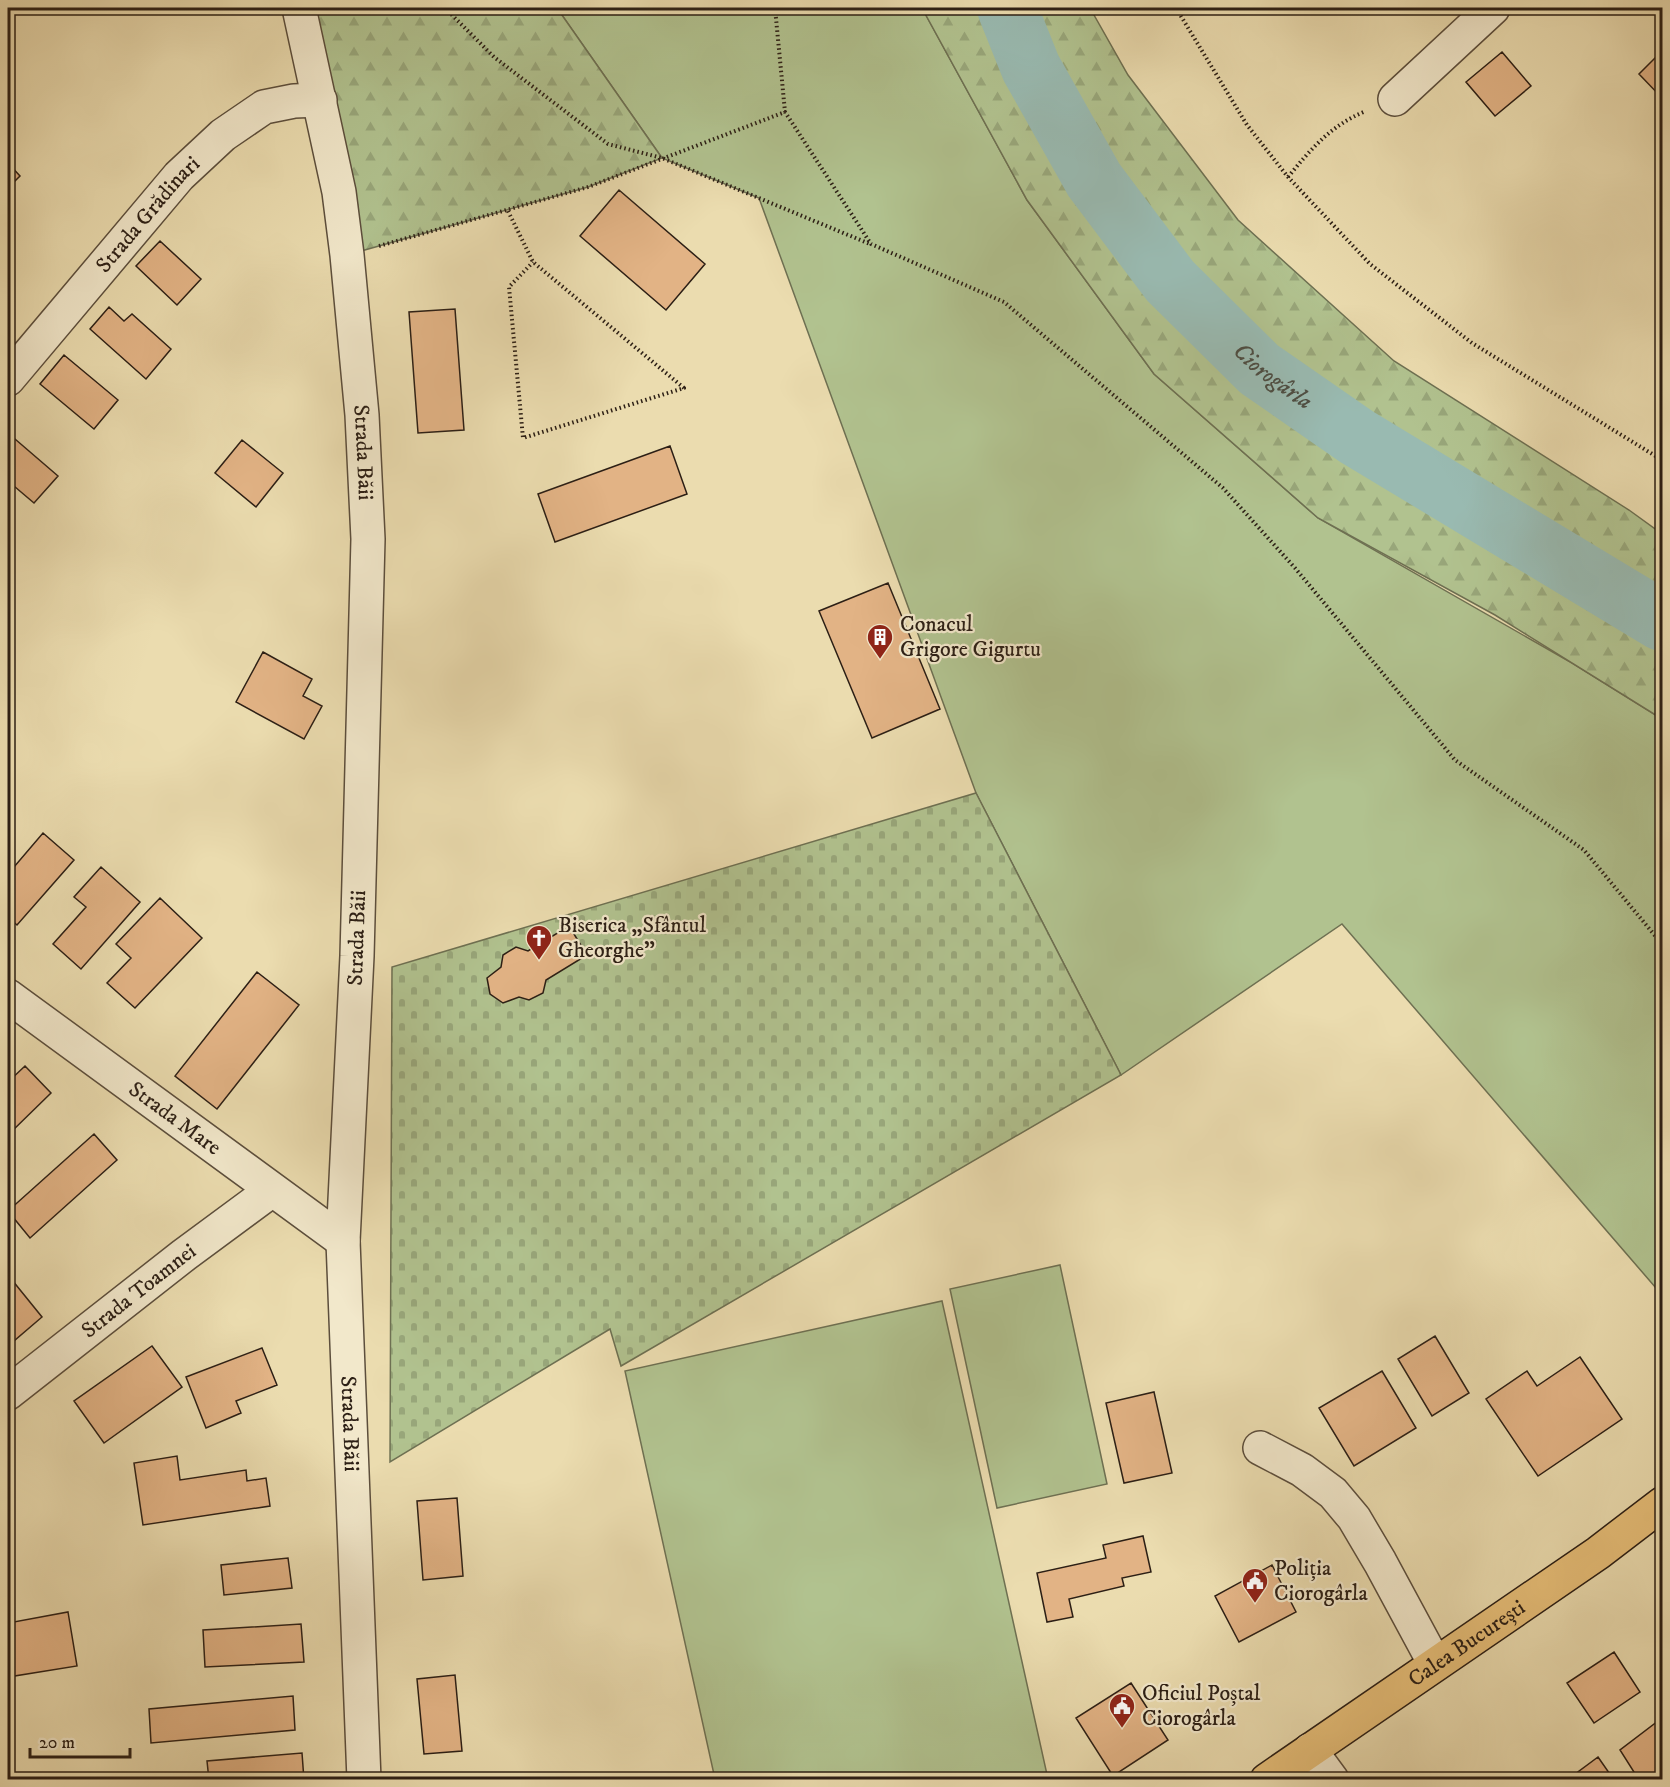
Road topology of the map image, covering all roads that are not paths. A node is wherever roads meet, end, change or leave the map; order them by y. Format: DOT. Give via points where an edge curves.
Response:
graph roads {
  1 [pos="299,8"];
  2 [pos="1493,8"];
  3 [pos="320,99"];
  4 [pos="1395,99"];
  5 [pos="8,379"];
  6 [pos="8,996"];
  7 [pos="272,1190"];
  8 [pos="343,1241"];
  9 [pos="8,1393"];
  10 [pos="1260,1448"];
  11 [pos="1662,1504"];
  12 [pos="1435,1664"];
  13 [pos="1310,1749"];
  14 [pos="364,1779"];
  15 [pos="1267,1779"];
  16 [pos="1332,1779"];
  1 -- 3 [label="street, Strada Băii"];
  2 -- 4 [label="street"];
  3 -- 5 [label="street, Strada Grădinari" via="264,107 223,135 179,176"];
  3 -- 8 [label="street, Strada Băii" via="347,255 362,416 368,539 357,956"];
  6 -- 7 [label="street, Strada Mare"];
  7 -- 8 [label="street, Strada Mare"];
  7 -- 9 [label="street, Strada Toamnei"];
  8 -- 14 [label="street, Strada Băii"];
  10 -- 12 [label="street" via="1302,1470 1333,1493 1354,1518"];
  11 -- 12 [label="main road, Calea București" via="1598,1553"];
  12 -- 13 [label="main road, Calea București"];
  13 -- 15 [label="main road, Calea București"];
  13 -- 16 [label="street"];
}
